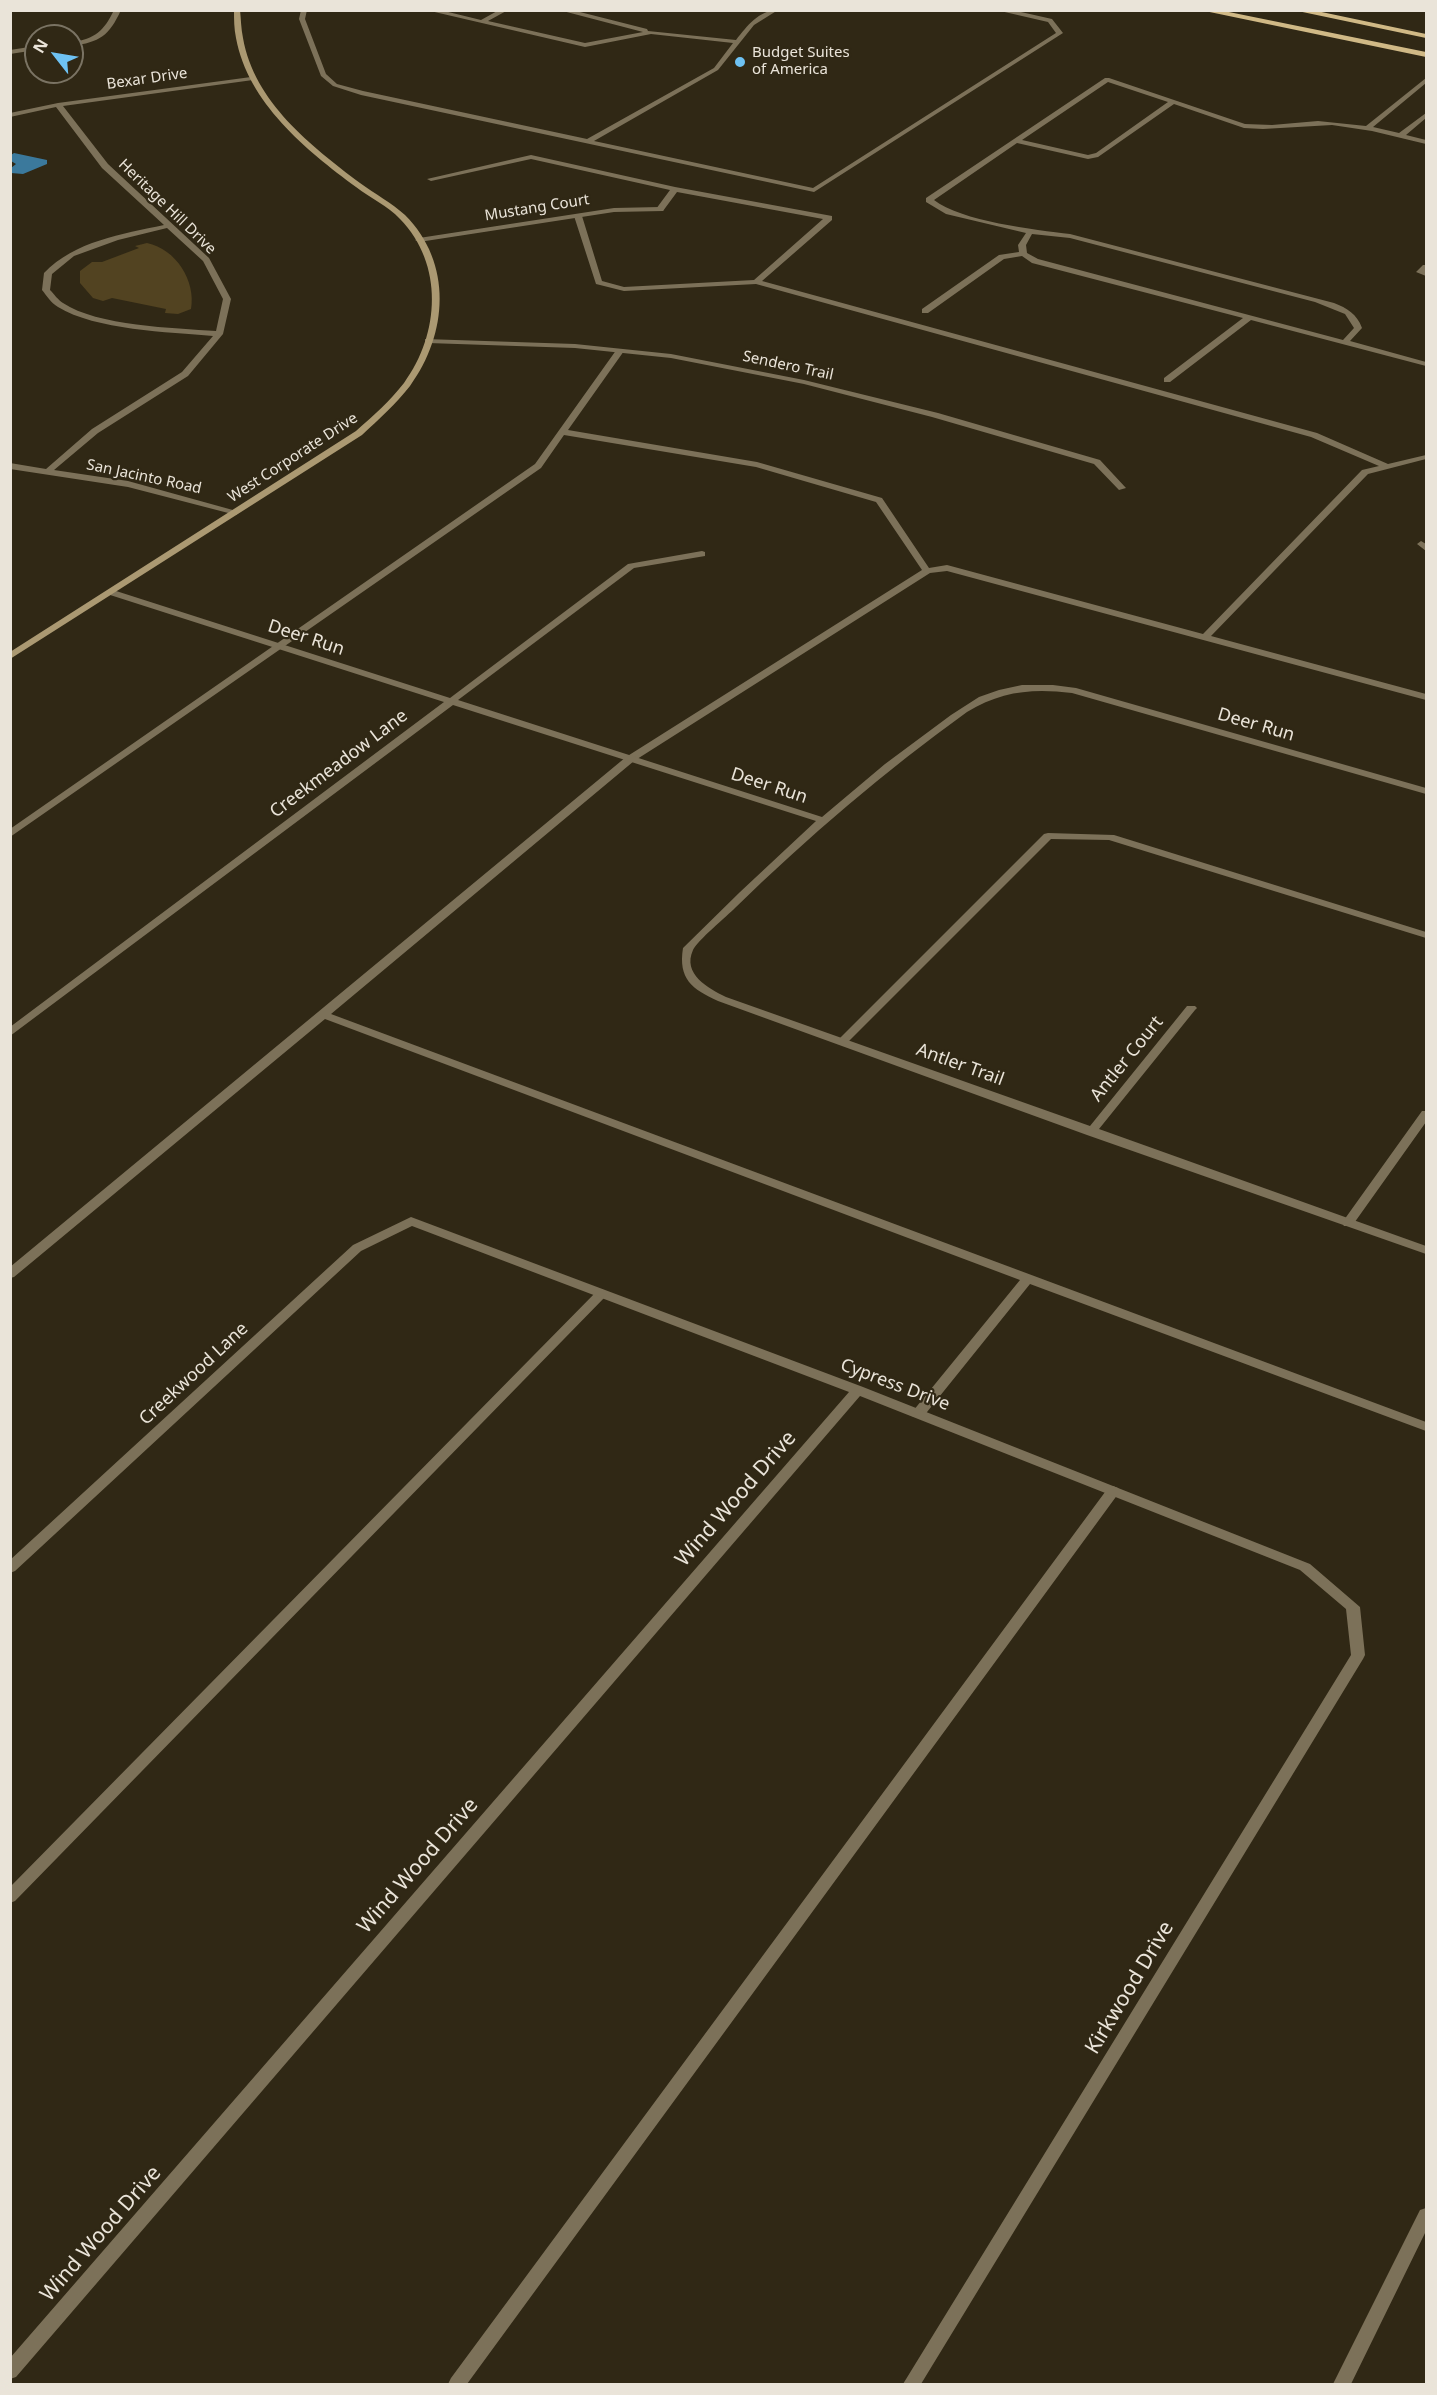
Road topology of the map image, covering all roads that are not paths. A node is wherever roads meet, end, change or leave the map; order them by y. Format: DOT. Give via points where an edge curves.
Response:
graph roads {
  1 [pos="118,10"];
  2 [pos="237,10"];
  3 [pos="304,10"];
  4 [pos="429,10"];
  5 [pos="506,10"];
  6 [pos="562,10"];
  7 [pos="775,10"];
  8 [pos="999,10"];
  9 [pos="1204,10"];
  10 [pos="1297,10"];
  11 [pos="482,22"];
  12 [pos="651,32"];
  13 [pos="1426,36"];
  14 [pos="738,42"];
  15 [pos="84,43"];
  16 [pos="1426,55"];
  17 [pos="251,79"];
  18 [pos="1426,80"];
  19 [pos="1173,102"];
  20 [pos="58,105"];
  21 [pos="10,115"];
  22 [pos="1426,115"];
  23 [pos="1365,129"];
  24 [pos="1400,136"];
  25 [pos="590,140"];
  26 [pos="1016,141"];
  27 [pos="1426,142"];
  28 [pos="431,179"];
  29 [pos="675,189"];
  30 [pos="578,216"];
  31 [pos="167,226"];
  32 [pos="1030,232"];
  33 [pos="419,240"];
  34 [pos="1023,254"];
  35 [pos="1426,267"];
  36 [pos="1426,274"];
  37 [pos="756,282"];
  38 [pos="925,311"];
  39 [pos="1250,317"];
  40 [pos="219,334"];
  41 [pos="428,341"];
  42 [pos="1344,342"];
  43 [pos="620,351"];
  44 [pos="1426,364"];
  45 [pos="1167,380"];
  46 [pos="562,432"];
  47 [pos="1426,457"];
  48 [pos="10,466"];
  49 [pos="1388,466"];
  50 [pos="48,472"];
  51 [pos="1122,488"];
  52 [pos="236,512"];
  53 [pos="702,554"];
  54 [pos="927,571"];
  55 [pos="110,592"];
  56 [pos="1205,638"];
  57 [pos="281,647"];
  58 [pos="10,656"];
  59 [pos="1426,697"];
  60 [pos="450,702"];
  61 [pos="630,759"];
  62 [pos="1426,791"];
  63 [pos="822,820"];
  64 [pos="10,834"];
  65 [pos="1426,934"];
  66 [pos="1191,1008"];
  67 [pos="323,1015"];
  68 [pos="10,1033"];
  69 [pos="842,1042"];
  70 [pos="1426,1114"];
  71 [pos="1091,1132"];
  72 [pos="411,1221"];
  73 [pos="1348,1223"];
  74 [pos="1426,1250"];
  75 [pos="10,1274"];
  76 [pos="1026,1280"];
  77 [pos="602,1293"];
  78 [pos="858,1390"];
  79 [pos="918,1413"];
  80 [pos="1426,1427"];
  81 [pos="1113,1491"];
  82 [pos="10,1568"];
  83 [pos="1353,1607"];
  84 [pos="10,1897"];
  85 [pos="1426,2215"];
  86 [pos="10,2371"];
  87 [pos="457,2385"];
  88 [pos="912,2385"];
  89 [pos="1342,2385"];
  1 -- 15 [label="street" via="109,30 93,42"];
  2 -- 17 [label="street, West Corporate Drive" via="236,32"];
  3 -- 25 [label="street" via="302,19 323,75 335,85"];
  4 -- 11 [label="street"];
  5 -- 11 [label="street"];
  6 -- 12 [label="street"];
  7 -- 14 [label="street" via="752,24"];
  8 -- 25 [label="street" via="1050,20 1060,33 814,190"];
  9 -- 16 [label="main road"];
  10 -- 13 [label="main road"];
  11 -- 12 [label="street" via="585,45"];
  12 -- 14 [label="street"];
  14 -- 25 [label="street" via="716,69"];
  17 -- 20 [label="street, Bexar Drive"];
  17 -- 33 [label="street, West Corporate Drive" via="290,126 352,181 402,218"];
  18 -- 23 [label="street"];
  19 -- 23 [label="street" via="1244,126 1267,129 1317,123"];
  19 -- 26 [label="street" via="1098,155 1088,157"];
  19 -- 26 [label="street" via="1107,79"];
  20 -- 21 [label="street, Bexar Drive"];
  20 -- 31 [label="street, Heritage Hill Drive" via="105,166"];
  22 -- 24 [label="street"];
  23 -- 24 [label="street"];
  24 -- 27 [label="street"];
  26 -- 32 [label="street" via="929,200 951,213"];
  28 -- 29 [label="street" via="531,157"];
  29 -- 30 [label="street, Mustang Court" via="660,209"];
  29 -- 37 [label="street" via="830,218"];
  30 -- 33 [label="street, Mustang Court"];
  30 -- 37 [label="street" via="599,282 624,289"];
  31 -- 40 [label="street, Heritage Hill Drive" via="206,260 227,299"];
  31 -- 40 [label="street" via="71,254 48,273 46,290 59,305 87,316 142,328"];
  32 -- 34 [label="street" via="1022,245"];
  32 -- 42 [label="street" via="1070,236 1318,300 1355,317 1358,327"];
  33 -- 41 [label="street, West Corporate Drive" via="436,272 438,305"];
  34 -- 38 [label="street" via="1002,257"];
  34 -- 39 [label="street" via="1035,261"];
  35 -- 36 [label="street" via="1420,272"];
  37 -- 49 [label="street" via="1314,435"];
  39 -- 42 [label="street"];
  39 -- 45 [label="street"];
  40 -- 50 [label="street, Heritage Hill Drive" via="184,374 96,430"];
  41 -- 43 [label="street, Sendero Trail"];
  41 -- 52 [label="street, West Corporate Drive" via="412,377 392,403 359,433"];
  42 -- 44 [label="street"];
  43 -- 46 [label="street"];
  43 -- 51 [label="street, Sendero Trail" via="671,356 804,381 935,415 1097,462"];
  46 -- 54 [label="street" via="757,465 879,500"];
  46 -- 57 [label="street" via="538,466"];
  47 -- 49 [label="street"];
  48 -- 50 [label="street, San Jacinto Road"];
  49 -- 56 [label="street" via="1365,472"];
  50 -- 52 [label="street, San Jacinto Road" via="128,484"];
  52 -- 55 [label="street, West Corporate Drive"];
  53 -- 60 [label="street, Creekmeadow Lane" via="631,566"];
  54 -- 56 [label="street" via="947,568"];
  54 -- 61 [label="street"];
  55 -- 57 [label="street, Deer Run"];
  55 -- 58 [label="street, West Corporate Drive"];
  56 -- 59 [label="street"];
  57 -- 60 [label="street, Deer Run"];
  57 -- 64 [label="street"];
  60 -- 61 [label="street, Deer Run"];
  60 -- 68 [label="street, Creekmeadow Lane"];
  61 -- 63 [label="street, Deer Run"];
  61 -- 67 [label="street"];
  62 -- 63 [label="street, Deer Run" via="1073,690 1042,686 993,695 967,709"];
  63 -- 69 [label="street, Antler Trail" via="688,948 684,964 688,976 702,989"];
  65 -- 69 [label="street" via="1110,837 1048,836"];
  66 -- 71 [label="street, Antler Court"];
  67 -- 75 [label="street"];
  67 -- 76 [label="street"];
  69 -- 71 [label="street, Antler Trail"];
  70 -- 73 [label="street"];
  71 -- 73 [label="street, Antler Trail"];
  72 -- 77 [label="street, Cypress Drive"];
  72 -- 82 [label="street, Creekwood Lane" via="357,1248"];
  73 -- 74 [label="street, Antler Trail"];
  76 -- 79 [label="street"];
  76 -- 80 [label="street"];
  77 -- 78 [label="street, Cypress Drive"];
  77 -- 84 [label="street"];
  78 -- 79 [label="street, Cypress Drive"];
  78 -- 86 [label="street, Wind Wood Drive"];
  79 -- 81 [label="street, Cypress Drive"];
  81 -- 83 [label="street, Cypress Drive" via="1305,1568"];
  81 -- 87 [label="street"];
  83 -- 88 [label="street, Kirkwood Drive" via="1359,1655"];
  85 -- 89 [label="street"];
}
